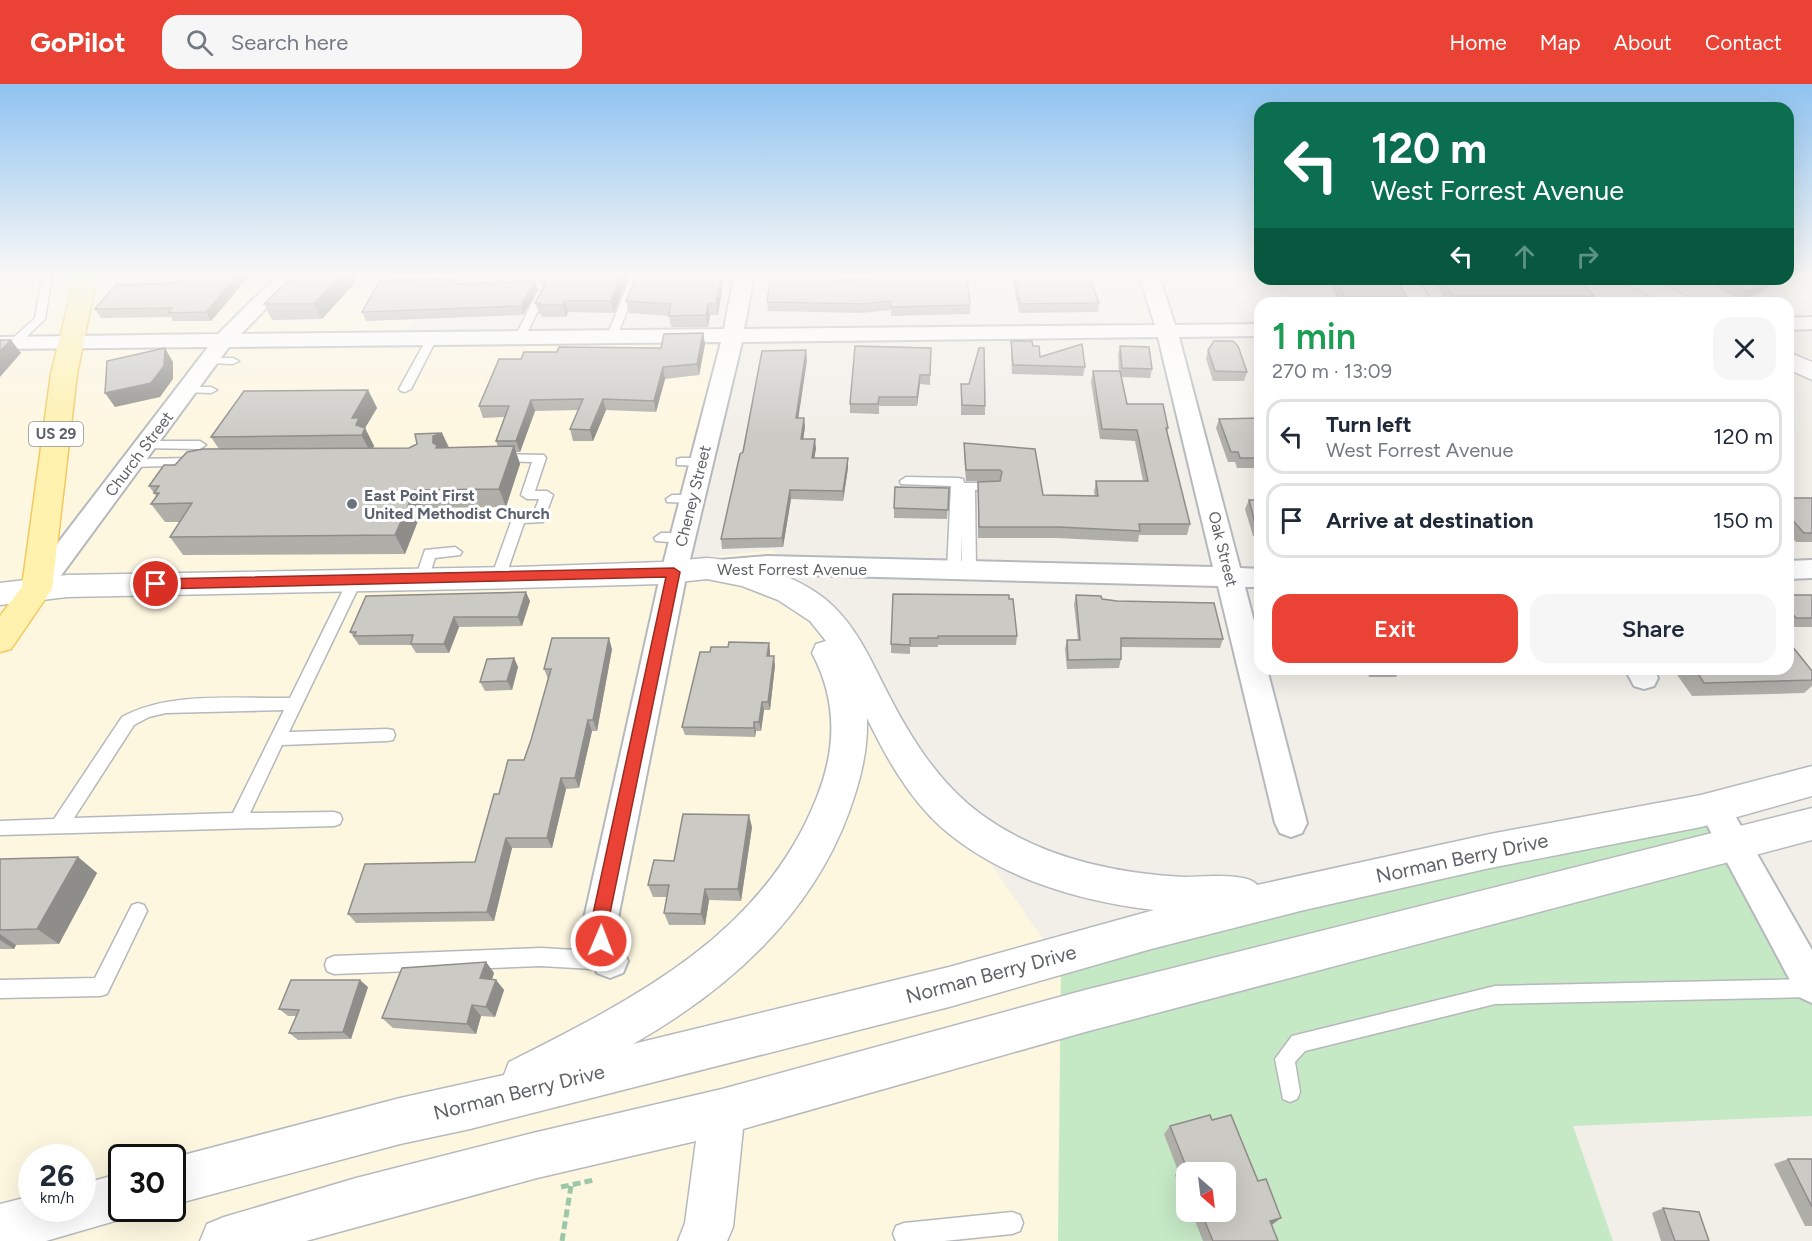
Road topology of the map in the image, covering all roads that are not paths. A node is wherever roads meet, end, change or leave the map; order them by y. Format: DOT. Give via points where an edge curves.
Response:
graph roads {
  1 [pos="25,330"];
  2 [pos="75,330"];
  3 [pos="245,330"];
  4 [pos="524,330"];
  5 [pos="614,330"];
  6 [pos="734,330"];
  7 [pos="1254,330"];
  8 [pos="1167,331"];
  9 [pos="733,335"];
  10 [pos="612,336"];
  11 [pos="520,337"];
  12 [pos="432,338"];
  13 [pos="72,342"];
  14 [pos="7,343"];
  15 [pos="228,351"];
  16 [pos="1794,363"];
  17 [pos="1812,372"];
  18 [pos="405,389"];
  19 [pos="186,390"];
  20 [pos="211,390"];
  21 [pos="146,445"];
  22 [pos="200,445"];
  23 [pos="482,458"];
  24 [pos="210,462"];
  25 [pos="132,463"];
  26 [pos="906,481"];
  27 [pos="994,486"];
  28 [pos="672,549"];
  29 [pos="455,552"];
  30 [pos="711,568"];
  31 [pos="1812,569"];
  32 [pos="962,570"];
  33 [pos="1794,570"];
  34 [pos="498,578"];
  35 [pos="1254,578"];
  36 [pos="422,579"];
  37 [pos="1231,579"];
  38 [pos="355,580"];
  39 [pos="38,589"];
  40 [pos="0,594"];
  41 [pos="0,640"];
  42 [pos="1254,673"];
  43 [pos="1255,675"];
  44 [pos="295,704"];
  45 [pos="387,735"];
  46 [pos="278,739"];
  47 [pos="1812,781"];
  48 [pos="1713,808"];
  49 [pos="334,819"];
  50 [pos="238,820"];
  51 [pos="1291,823"];
  52 [pos="1812,824"];
  53 [pos="59,826"];
  54 [pos="0,828"];
  55 [pos="1733,845"];
  56 [pos="1300,893"];
  57 [pos="138,911"];
  58 [pos="1802,948"];
  59 [pos="610,961"];
  60 [pos="334,965"];
  61 [pos="1812,986"];
  62 [pos="0,988"];
  63 [pos="1290,1092"];
  64 [pos="470,1106"];
  65 [pos="722,1112"];
  66 [pos="186,1178"];
  67 [pos="24,1222"];
  68 [pos="1012,1222"];
  69 [pos="0,1228"];
  70 [pos="904,1234"];
  71 [pos="224,1241"];
  72 [pos="702,1241"];
  1 -- 14 [label="lane"];
  2 -- 13 [label="main road, US 29"];
  3 -- 15 [label="street, Church Street"];
  4 -- 11 [label="lane"];
  5 -- 10 [label="lane"];
  6 -- 9 [label="street, Cheney Street"];
  7 -- 8 [label="street"];
  8 -- 9 [label="street"];
  8 -- 37 [label="street, Oak Street"];
  9 -- 10 [label="street"];
  9 -- 28 [label="street, Cheney Street" via="691,462"];
  10 -- 11 [label="street"];
  11 -- 12 [label="street"];
  12 -- 15 [label="street"];
  12 -- 18 [label="lane"];
  13 -- 14 [label="street"];
  13 -- 15 [label="street"];
  13 -- 39 [label="main road, US 29" via="63,374"];
  15 -- 19 [label="street, Church Street" via="208,361"];
  16 -- 17 [label="main road"];
  19 -- 20 [label="lane"];
  19 -- 21 [label="street, Church Street"];
  21 -- 22 [label="lane"];
  21 -- 25 [label="street, Church Street"];
  23 -- 34 [label="lane" via="540,458 527,495 546,495 538,519 519,519"];
  24 -- 25 [label="lane"];
  25 -- 39 [label="street, Church Street"];
  26 -- 32 [label="lane" via="958,482"];
  27 -- 32 [label="lane" via="969,486"];
  28 -- 30 [label="main road, West Forrest Avenue"];
  28 -- 34 [label="main road, West Forrest Avenue"];
  28 -- 59 [label="street, Cheney Street" via="600,923 601,941"];
  28 -- 64 [label="main road" via="724,586 775,606 814,634 832,658 850,718 847,761 834,806 820,841 768,914 703,975 626,1026"];
  29 -- 36 [label="lane" via="430,553"];
  30 -- 32 [label="street, West Forrest Avenue" via="767,565"];
  30 -- 56 [label="main road" via="787,590 819,611 851,650 909,763 957,817 989,840 1072,876 1118,886 1174,894"];
  31 -- 33 [label="street"];
  32 -- 37 [label="street, West Forrest Avenue"];
  34 -- 36 [label="main road, West Forrest Avenue"];
  35 -- 37 [label="street, West Forrest Avenue"];
  36 -- 38 [label="main road, West Forrest Avenue"];
  37 -- 42 [label="street, Oak Street"];
  38 -- 39 [label="main road, West Forrest Avenue"];
  38 -- 44 [label="lane"];
  39 -- 40 [label="main road, West Forrest Avenue"];
  39 -- 41 [label="main road, Church Street"];
  43 -- 51 [label="street, Oak Street"];
  44 -- 46 [label="lane"];
  44 -- 53 [label="lane" via="166,707 145,712 128,721"];
  45 -- 46 [label="lane"];
  46 -- 50 [label="lane"];
  47 -- 48 [label="main road, Norman Berry Drive"];
  48 -- 55 [label="street"];
  48 -- 56 [label="main road, Norman Berry Drive"];
  49 -- 50 [label="lane"];
  50 -- 53 [label="lane"];
  52 -- 55 [label="main road"];
  53 -- 54 [label="lane"];
  55 -- 58 [label="street"];
  55 -- 65 [label="main road" via="1085,1011"];
  56 -- 64 [label="main road, Norman Berry Drive" via="949,987"];
  57 -- 62 [label="lane" via="100,987"];
  58 -- 61 [label="street"];
  59 -- 60 [label="lane" via="541,957"];
  61 -- 63 [label="lane" via="1495,995 1299,1043 1285,1059"];
  64 -- 66 [label="main road, Norman Berry Drive"];
  65 -- 71 [label="main road" via="356,1202"];
  65 -- 72 [label="main road" via="709,1227"];
  67 -- 69 [label="main road"];
  68 -- 70 [label="lane"];
}
